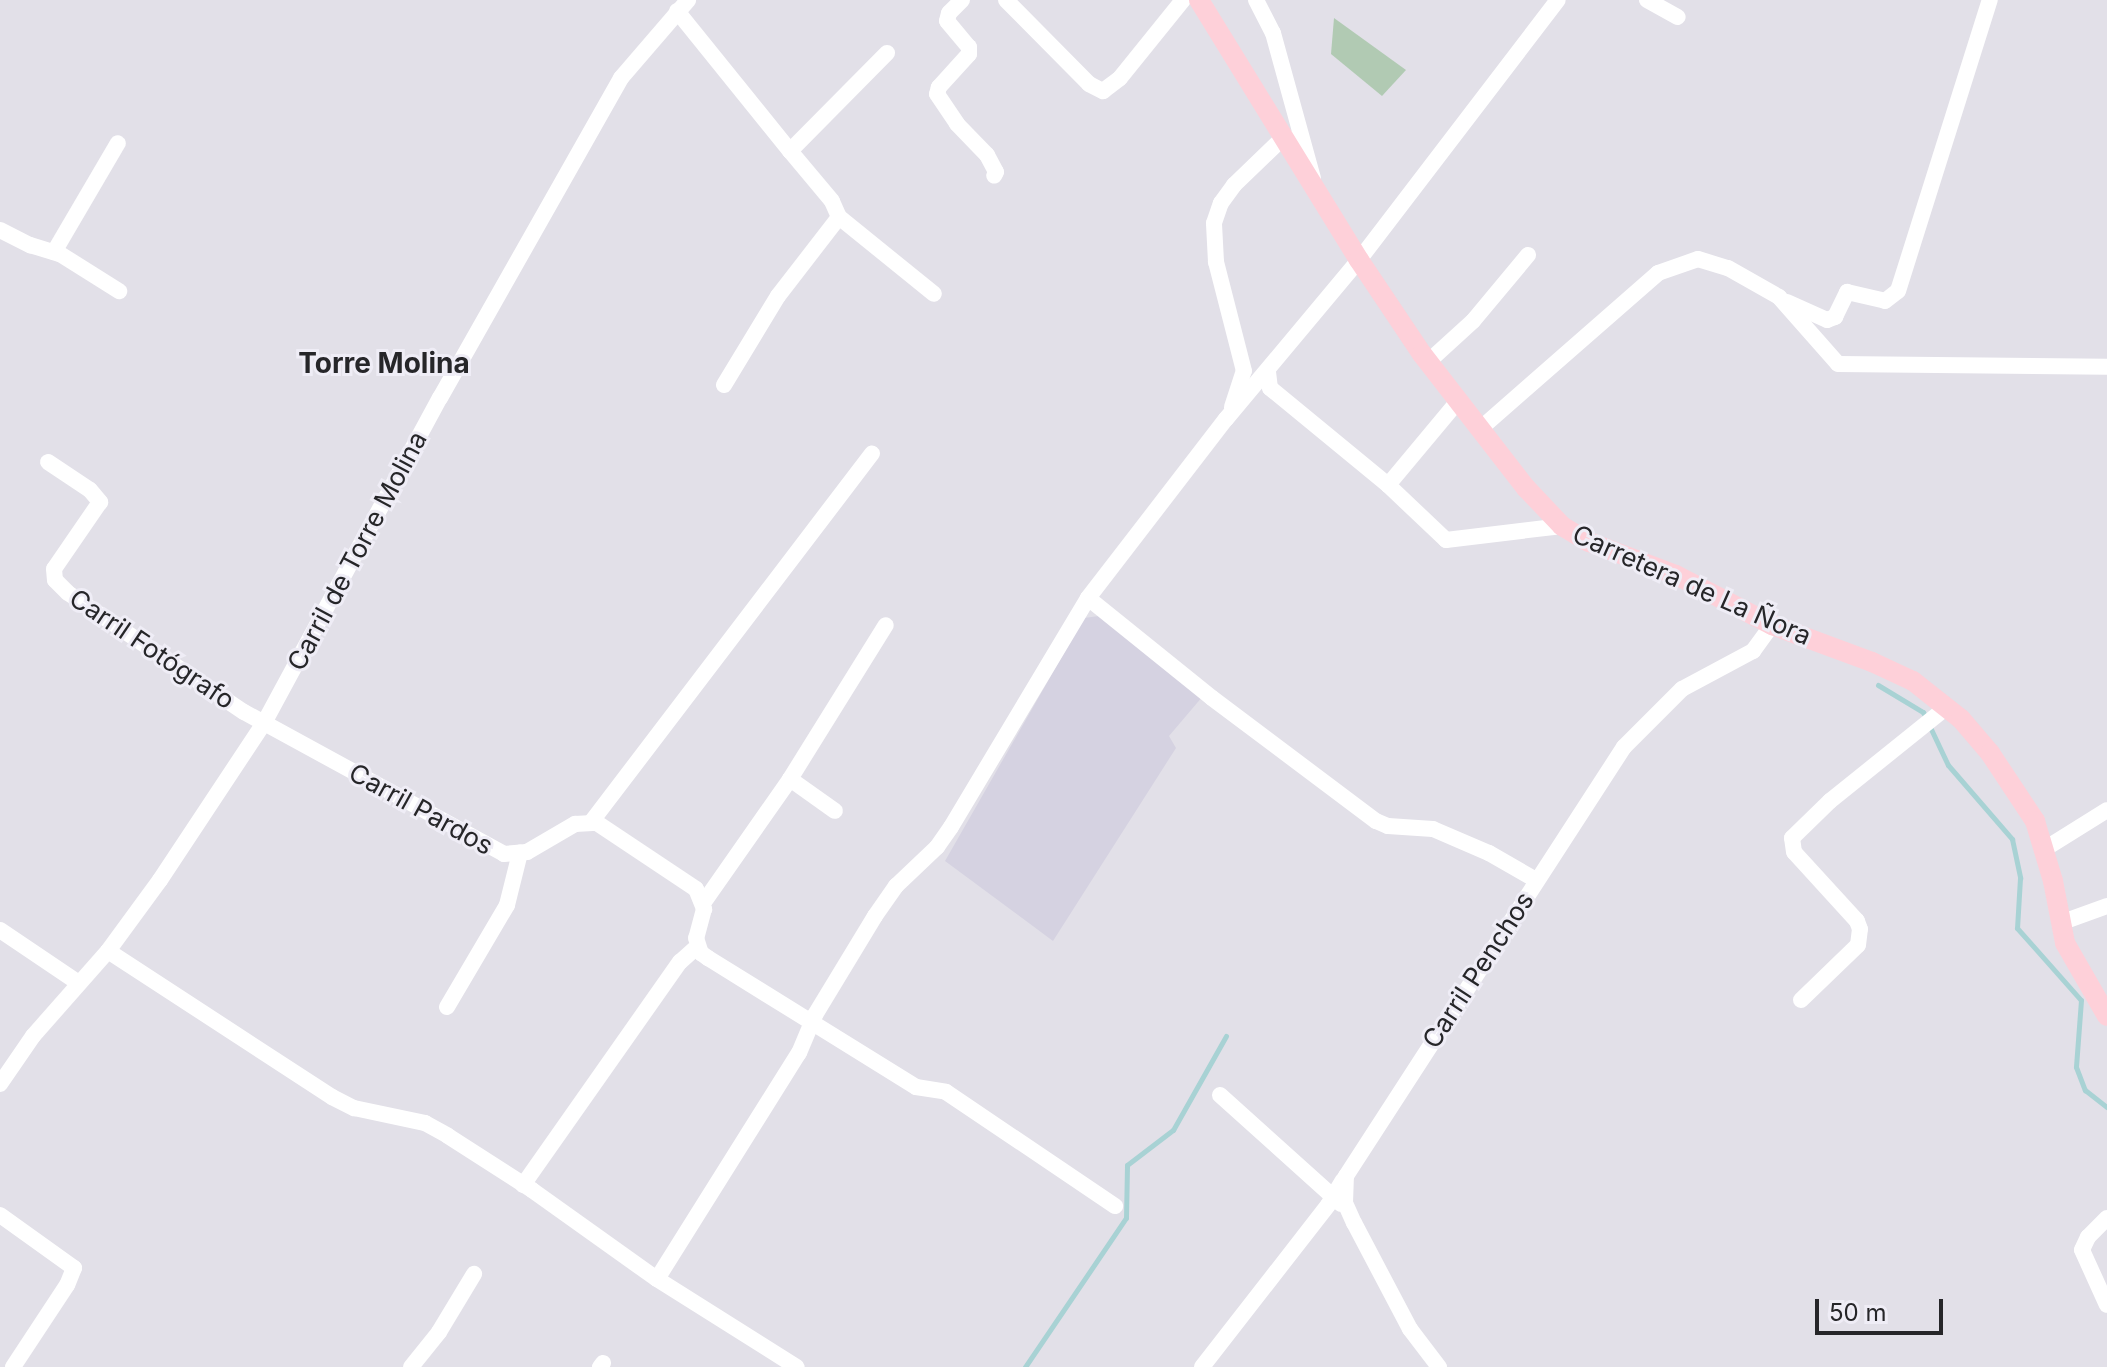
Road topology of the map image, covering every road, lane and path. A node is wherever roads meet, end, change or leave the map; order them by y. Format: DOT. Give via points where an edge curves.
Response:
graph roads {
  1 [pos="962,0"];
  2 [pos="1006,0"];
  3 [pos="1183,0"];
  4 [pos="1199,0"];
  5 [pos="1256,0"];
  6 [pos="1558,0"];
  7 [pos="1647,0"];
  8 [pos="1990,0"];
  9 [pos="683,5"];
  10 [pos="1678,17"];
  11 [pos="887,53"];
  12 [pos="1285,136"];
  13 [pos="118,143"];
  14 [pos="790,151"];
  15 [pos="994,176"];
  16 [pos="1315,187"];
  17 [pos="839,217"];
  18 [pos="0,230"];
  19 [pos="54,252"];
  20 [pos="1528,255"];
  21 [pos="1359,260"];
  22 [pos="119,291"];
  23 [pos="934,294"];
  24 [pos="1779,297"];
  25 [pos="1827,320"];
  26 [pos="1820,347"];
  27 [pos="1241,359"];
  28 [pos="1428,362"];
  29 [pos="2107,367"];
  30 [pos="1271,368"];
  31 [pos="724,385"];
  32 [pos="1458,401"];
  33 [pos="1226,419"];
  34 [pos="1480,429"];
  35 [pos="872,454"];
  36 [pos="48,462"];
  37 [pos="1388,485"];
  38 [pos="1562,526"];
  39 [pos="1088,598"];
  40 [pos="886,625"];
  41 [pos="1772,625"];
  42 [pos="1934,717"];
  43 [pos="264,723"];
  44 [pos="790,779"];
  45 [pos="2107,810"];
  46 [pos="835,811"];
  47 [pos="592,821"];
  48 [pos="2043,850"];
  49 [pos="520,853"];
  50 [pos="1536,880"];
  51 [pos="704,902"];
  52 [pos="2107,906"];
  53 [pos="2060,923"];
  54 [pos="0,930"];
  55 [pos="698,946"];
  56 [pos="108,951"];
  57 [pos="77,982"];
  58 [pos="1801,1000"];
  59 [pos="447,1007"];
  60 [pos="2107,1016"];
  61 [pos="811,1025"];
  62 [pos="0,1084"];
  63 [pos="1220,1095"];
  64 [pos="523,1185"];
  65 [pos="1340,1197"];
  66 [pos="1115,1206"];
  67 [pos="0,1215"];
  68 [pos="2107,1218"];
  69 [pos="474,1274"];
  70 [pos="657,1279"];
  71 [pos="2107,1305"];
  72 [pos="13,1367"];
  73 [pos="411,1367"];
  74 [pos="797,1367"];
  75 [pos="1202,1367"];
  76 [pos="1439,1367"];
  1 -- 15 [label="street" via="947,21 969,54 937,94 987,155"];
  2 -- 3 [label="street" via="1089,84 1103,91 1120,78"];
  4 -- 12 [label="main road, Carretera de La Ñora"];
  5 -- 16 [label="street" via="1273,33"];
  6 -- 21 [label="street"];
  7 -- 10 [label="street"];
  8 -- 25 [label="street" via="1898,291 1885,301 1847,292 1835,317"];
  9 -- 14 [label="street"];
  9 -- 43 [label="street, Carril de Torre Molina" via="621,78"];
  11 -- 14 [label="street"];
  12 -- 16 [label="main road, Carretera de La Ñora"];
  12 -- 27 [label="street" via="1234,185 1214,223 1216,262"];
  13 -- 19 [label="street"];
  14 -- 17 [label="street"];
  16 -- 21 [label="main road, Carretera de La Ñora"];
  17 -- 23 [label="street"];
  17 -- 31 [label="street" via="780,292"];
  18 -- 19 [label="street"];
  19 -- 22 [label="street"];
  20 -- 28 [label="street" via="1473,321"];
  21 -- 28 [label="main road, Carretera de La Ñora"];
  21 -- 30 [label="street"];
  24 -- 25 [label="street"];
  24 -- 26 [label="street"];
  24 -- 34 [label="street" via="1728,268 1698,259 1677,264 1658,273"];
  25 -- 26 [label="street" via="1816,329"];
  26 -- 29 [label="street" via="1838,364 1850,366"];
  27 -- 30 [label="street" via="1256,373"];
  27 -- 33 [label="street" via="1240,387"];
  28 -- 32 [label="main road, Carretera de La Ñora"];
  30 -- 33 [label="street"];
  30 -- 37 [label="street" via="1270,388"];
  32 -- 34 [label="main road, Carretera de La Ñora"];
  32 -- 37 [label="street"];
  33 -- 39 [label="street"];
  34 -- 38 [label="main road, Carretera de La Ñora"];
  35 -- 47 [label="street"];
  36 -- 43 [label="street, Carril Fotógrafo" via="100,502 54,569 55,580"];
  37 -- 38 [label="street" via="1446,540"];
  38 -- 41 [label="main road, Carretera de La Ñora" via="1589,542 1676,575"];
  39 -- 50 [label="street" via="1376,821 1433,829"];
  39 -- 61 [label="street" via="951,827 896,886"];
  40 -- 44 [label="street"];
  41 -- 42 [label="main road, Carretera de La Ñora" via="1913,681"];
  41 -- 50 [label="street, Carril Penchos" via="1748,655 1694,682 1648,720 1624,747"];
  42 -- 48 [label="main road, Carretera de La Ñora" via="1990,753 2035,821"];
  42 -- 58 [label="street" via="1792,838 1794,852 1860,929 1858,945"];
  43 -- 49 [label="street, Carril Pardos" via="485,846 504,854"];
  43 -- 56 [label="street, Carril de Torre Molina"];
  44 -- 46 [label="street"];
  44 -- 51 [label="street"];
  45 -- 48 [label="street"];
  47 -- 49 [label="street, Carril Pardos" via="562,829"];
  47 -- 51 [label="street" via="688,882"];
  48 -- 53 [label="main road, Carretera de La Ñora"];
  49 -- 59 [label="street" via="507,905"];
  50 -- 65 [label="street, Carril Penchos"];
  51 -- 55 [label="street"];
  52 -- 53 [label="street"];
  53 -- 60 [label="main road, Carretera de La Ñora" via="2076,964"];
  54 -- 57 [label="street"];
  55 -- 61 [label="street" via="724,970"];
  55 -- 64 [label="street" via="680,962"];
  56 -- 57 [label="street, Carril de Torre Molina"];
  56 -- 64 [label="street" via="332,1097 354,1108 425,1123"];
  57 -- 62 [label="street, Carril de Torre Molina"];
  61 -- 66 [label="street" via="916,1087 946,1092"];
  61 -- 70 [label="street" via="799,1053"];
  63 -- 65 [label="street" via="1327,1196"];
  64 -- 70 [label="street"];
  65 -- 75 [label="street, Carril Penchos"];
  65 -- 76 [label="street" via="1410,1329"];
  67 -- 72 [label="street" via="74,1268"];
  68 -- 71 [label="street" via="2082,1250"];
  69 -- 73 [label="street"];
  70 -- 74 [label="street"];
}
